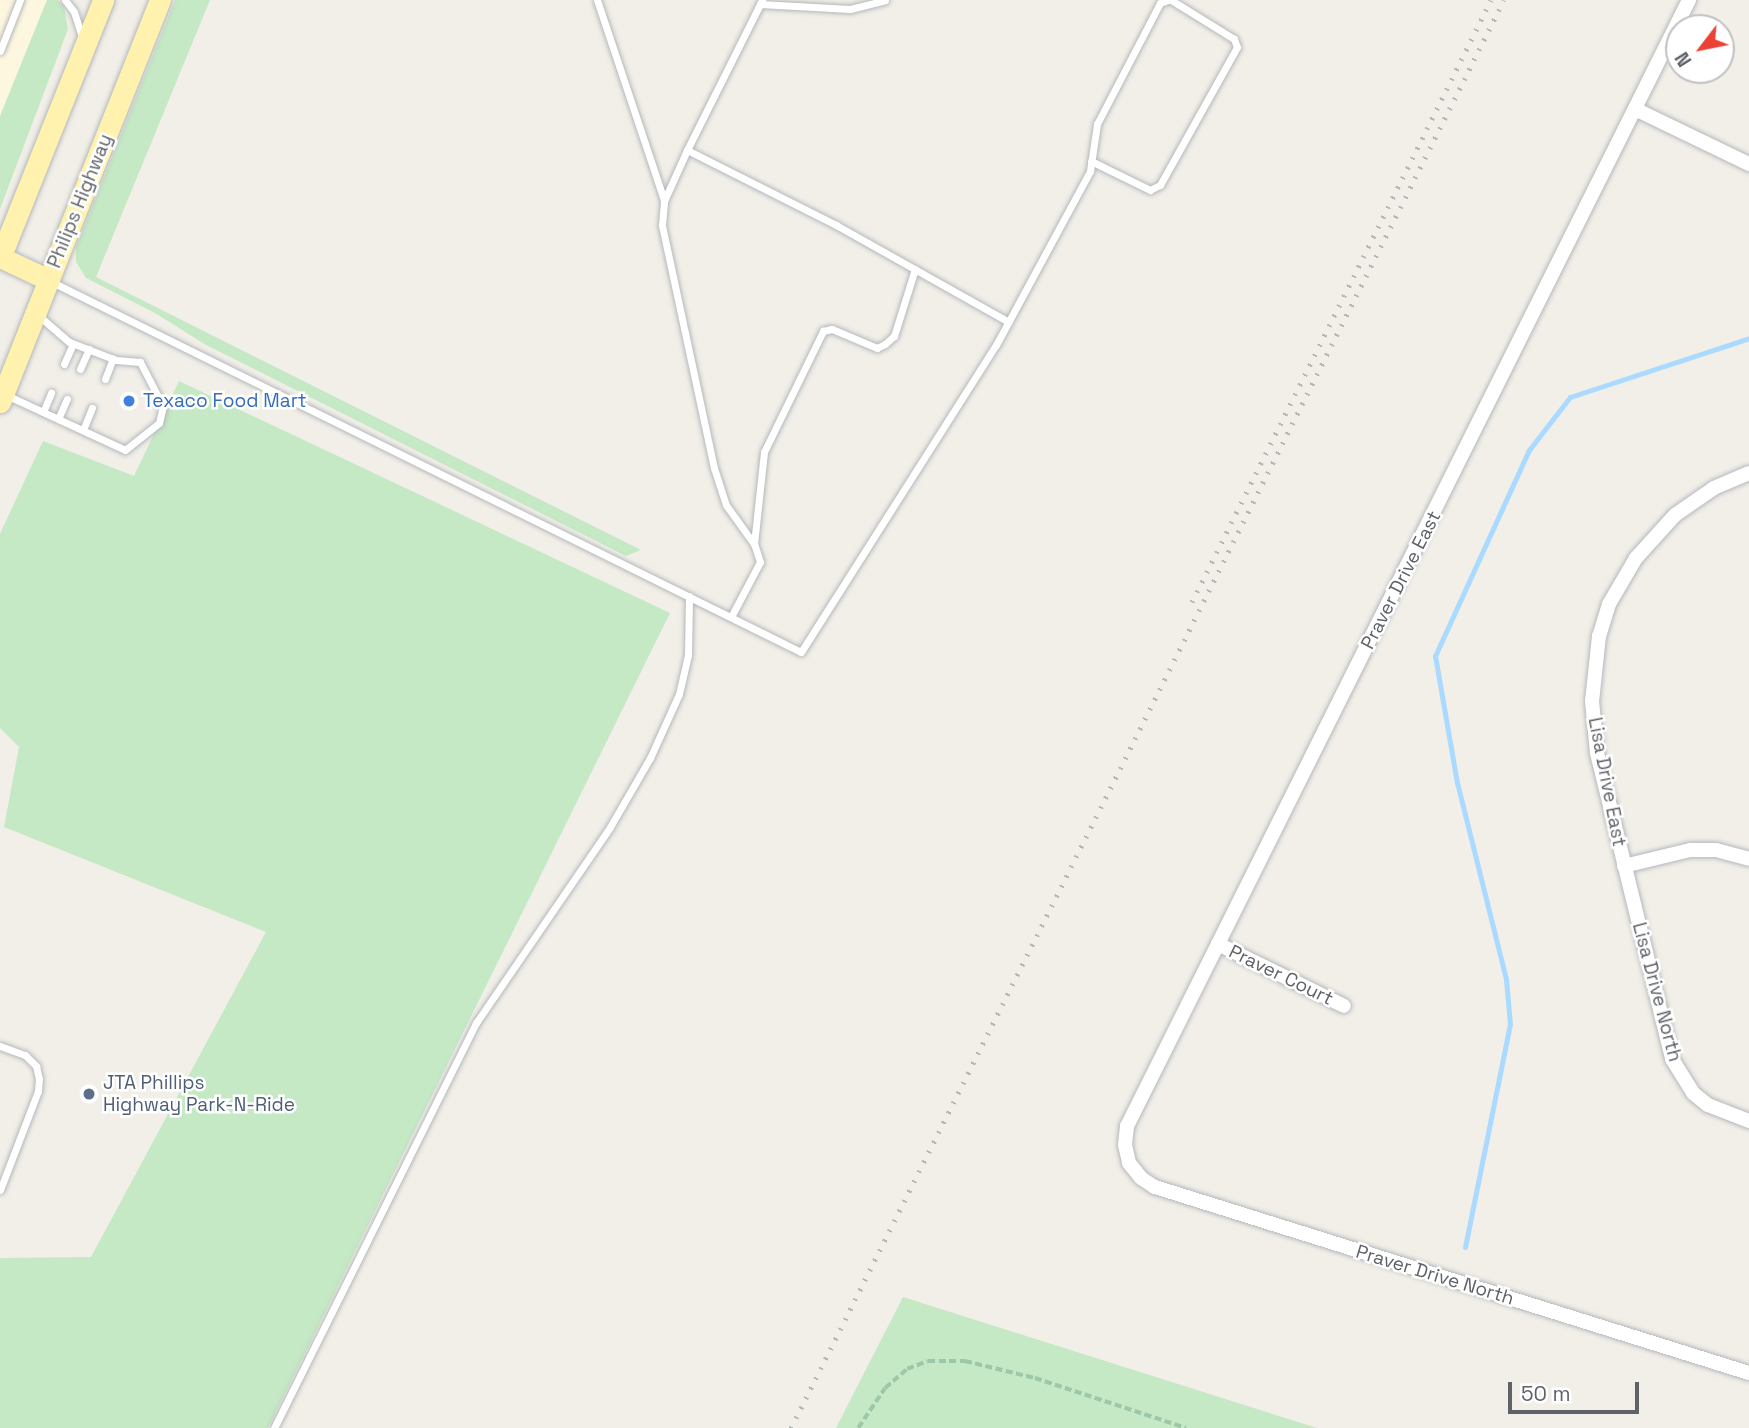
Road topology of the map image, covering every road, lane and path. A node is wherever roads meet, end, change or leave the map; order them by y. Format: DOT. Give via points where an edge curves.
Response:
graph roads {
  1 [pos="20,0"];
  2 [pos="65,0"];
  3 [pos="103,0"];
  4 [pos="160,0"];
  5 [pos="597,0"];
  6 [pos="884,0"];
  7 [pos="1170,0"];
  8 [pos="1689,0"];
  9 [pos="760,1"];
  10 [pos="0,26"];
  11 [pos="9,30"];
  12 [pos="85,47"];
  13 [pos="0,51"];
  14 [pos="1635,109"];
  15 [pos="687,149"];
  16 [pos="1091,162"];
  17 [pos="1749,164"];
  18 [pos="664,201"];
  19 [pos="0,258"];
  20 [pos="915,269"];
  21 [pos="49,280"];
  22 [pos="36,313"];
  23 [pos="1009,322"];
  24 [pos="73,344"];
  25 [pos="89,349"];
  26 [pos="113,358"];
  27 [pos="64,364"];
  28 [pos="80,369"];
  29 [pos="105,379"];
  30 [pos="51,393"];
  31 [pos="2,398"];
  32 [pos="67,399"];
  33 [pos="92,408"];
  34 [pos="43,412"];
  35 [pos="58,419"];
  36 [pos="83,430"];
  37 [pos="1749,473"];
  38 [pos="754,544"];
  39 [pos="689,596"];
  40 [pos="732,615"];
  41 [pos="1749,859"];
  42 [pos="1624,866"];
  43 [pos="1218,944"];
  44 [pos="1343,1006"];
  45 [pos="0,1046"];
  46 [pos="1749,1121"];
  47 [pos="1129,1163"];
  48 [pos="0,1191"];
  49 [pos="1749,1373"];
  50 [pos="274,1428"];
  51 [pos="858,1428"];
  52 [pos="1186,1428"];
  1 -- 11 [label="lane"];
  2 -- 12 [label="lane" via="74,12"];
  3 -- 12 [label="main road"];
  4 -- 21 [label="main road, Philips Highway"];
  5 -- 18 [label="lane"];
  6 -- 9 [label="lane" via="850,9"];
  7 -- 16 [label="lane" via="1160,3 1097,124"];
  7 -- 16 [label="lane" via="1234,39 1237,47 1160,185 1150,190"];
  8 -- 14 [label="street, Praver Drive East"];
  9 -- 15 [label="lane"];
  10 -- 11 [label="lane"];
  11 -- 13 [label="lane"];
  12 -- 19 [label="main road"];
  14 -- 17 [label="street"];
  14 -- 43 [label="street, Praver Drive East"];
  15 -- 18 [label="lane"];
  15 -- 20 [label="lane"];
  16 -- 23 [label="lane"];
  18 -- 38 [label="lane" via="662,225 713,468 726,505"];
  19 -- 21 [label="main road"];
  20 -- 23 [label="lane"];
  20 -- 38 [label="lane" via="894,336 885,344 877,348 832,329 823,331 764,452"];
  21 -- 22 [label="main road, Philips Highway"];
  21 -- 39 [label="lane"];
  22 -- 24 [label="lane"];
  22 -- 31 [label="main road, Philips Highway"];
  23 -- 40 [label="lane" via="801,652"];
  24 -- 25 [label="lane"];
  24 -- 27 [label="lane"];
  25 -- 26 [label="lane"];
  25 -- 28 [label="lane"];
  26 -- 29 [label="lane"];
  26 -- 36 [label="lane" via="140,362 163,406 159,423 125,450"];
  30 -- 34 [label="lane"];
  31 -- 34 [label="lane"];
  32 -- 35 [label="lane"];
  33 -- 36 [label="lane"];
  34 -- 35 [label="lane"];
  35 -- 36 [label="lane"];
  37 -- 42 [label="street, Lisa Drive East" via="1714,488 1665,524 1636,558 1609,604 1599,636 1592,701 1597,753"];
  38 -- 40 [label="lane" via="760,562"];
  39 -- 40 [label="lane"];
  39 -- 50 [label="lane" via="688,655 679,694 650,758 610,827 476,1023"];
  41 -- 42 [label="street" via="1716,850 1690,850"];
  42 -- 46 [label="street, Lisa Drive North" via="1672,1059 1687,1085 1708,1105"];
  43 -- 44 [label="street, Praver Court"];
  43 -- 47 [label="street, Praver Drive East" via="1127,1126"];
  45 -- 48 [label="lane" via="25,1055 36,1066 39,1079"];
  47 -- 49 [label="street, Praver Drive North" via="1155,1187"];
  51 -- 52 [label="path" via="885,1388 908,1369 928,1361 965,1361 1035,1378"];
}
